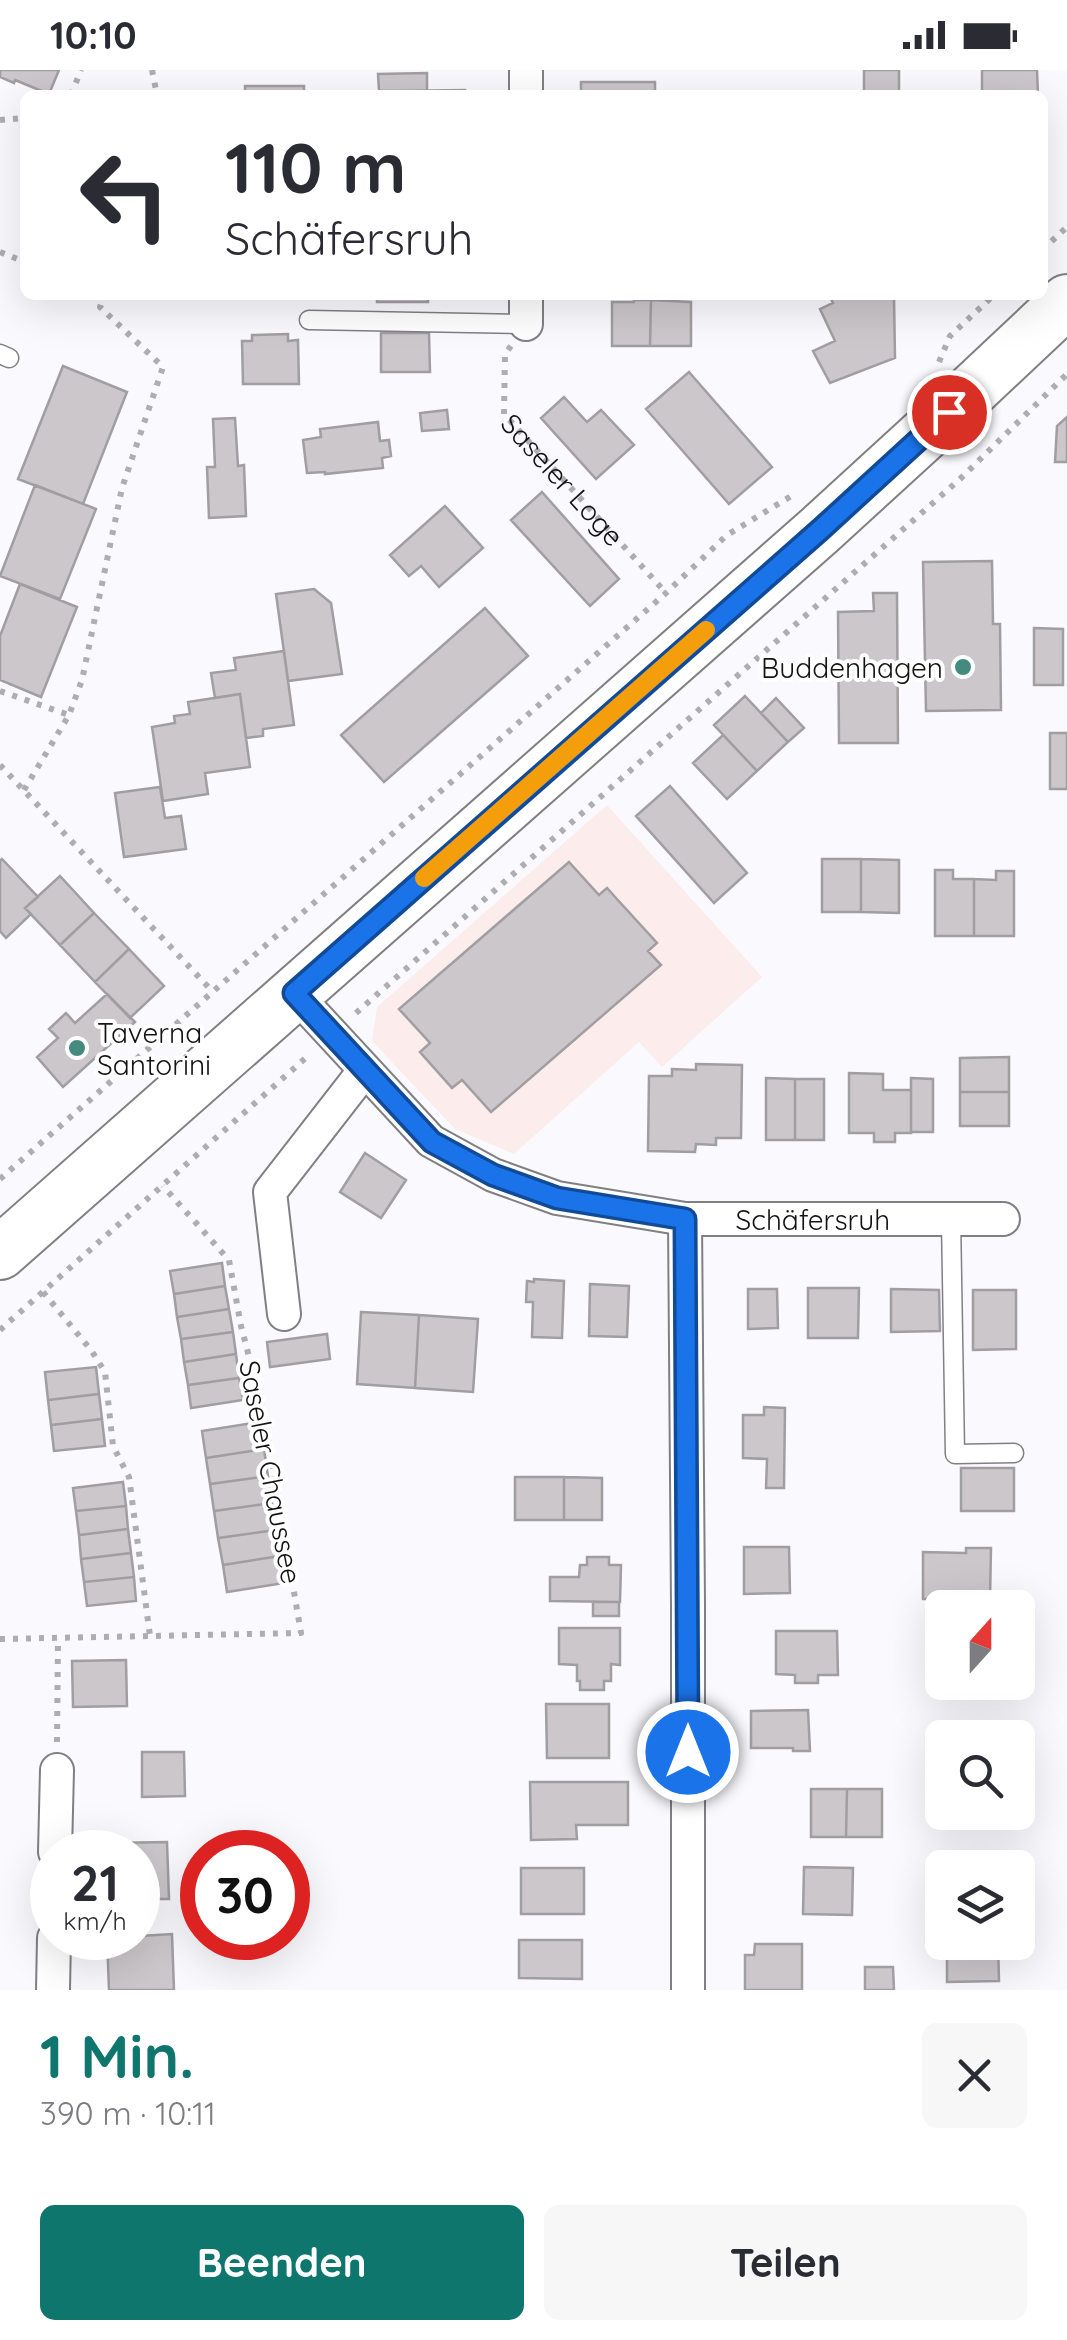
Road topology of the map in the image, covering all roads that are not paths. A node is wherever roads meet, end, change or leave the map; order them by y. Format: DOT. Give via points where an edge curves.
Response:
graph roads {
  1 [pos="1067,300"];
  2 [pos="526,310"];
  3 [pos="309,320"];
  4 [pos="294,993"];
  5 [pos="364,1071"];
  6 [pos="685,1219"];
  7 [pos="950,1219"];
  8 [pos="1003,1220"];
  9 [pos="0,1253"];
  10 [pos="284,1314"];
  11 [pos="1014,1454"];
  12 [pos="56,1770"];
  13 [pos="55,1830"];
  14 [pos="54,1960"];
  15 [pos="53,1990"];
  16 [pos="688,1990"];
  1 -- 4 [label="main road" via="820,530"];
  2 -- 3 [label="lane"];
  4 -- 5 [label="street, Schäfersruh"];
  4 -- 9 [label="main road"];
  5 -- 6 [label="street, Schäfersruh" via="432,1142 493,1175 557,1198"];
  5 -- 10 [label="street" via="270,1192"];
  6 -- 7 [label="street, Schäfersruh"];
  6 -- 16 [label="street"];
  7 -- 8 [label="street, Schäfersruh"];
  7 -- 11 [label="lane" via="955,1454"];
  12 -- 13 [label="street"];
  14 -- 15 [label="street"];
}
